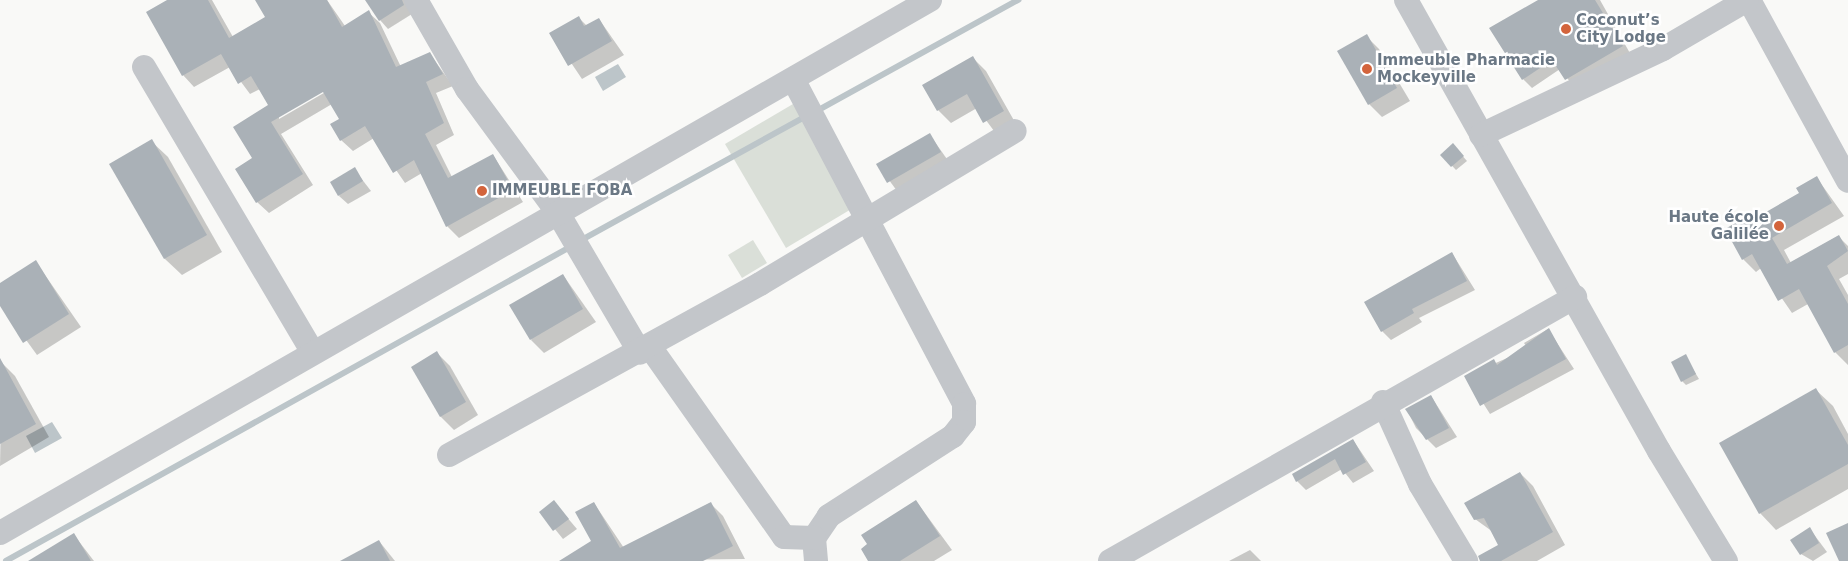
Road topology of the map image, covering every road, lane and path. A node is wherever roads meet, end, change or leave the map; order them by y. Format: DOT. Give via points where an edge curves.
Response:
graph roads {
  1 [pos="416,0"];
  2 [pos="930,0"];
  3 [pos="1406,0"];
  4 [pos="1748,0"];
  5 [pos="144,67"];
  6 [pos="793,79"];
  7 [pos="1015,131"];
  8 [pos="1481,135"];
  9 [pos="1848,181"];
  10 [pos="558,213"];
  11 [pos="867,220"];
  12 [pos="1575,297"];
  13 [pos="645,350"];
  14 [pos="313,353"];
  15 [pos="1384,402"];
  16 [pos="449,455"];
  17 [pos="0,533"];
  18 [pos="815,550"];
  19 [pos="1110,561"];
  20 [pos="1466,561"];
  21 [pos="1726,561"];
  1 -- 10 [label="street" via="467,89"];
  2 -- 6 [label="street"];
  3 -- 8 [label="street"];
  4 -- 8 [label="street" via="1663,49"];
  4 -- 9 [label="street"];
  5 -- 14 [label="street"];
  6 -- 10 [label="street"];
  6 -- 11 [label="street"];
  7 -- 11 [label="street"];
  8 -- 12 [label="street"];
  10 -- 13 [label="street"];
  10 -- 14 [label="street"];
  11 -- 13 [label="street"];
  11 -- 18 [label="street" via="964,404 964,422 953,436 829,516"];
  12 -- 15 [label="street"];
  12 -- 21 [label="street"];
  13 -- 16 [label="street"];
  13 -- 18 [label="street" via="784,536"];
  14 -- 17 [label="street"];
  15 -- 19 [label="street"];
  15 -- 20 [label="street" via="1420,484"];
}
